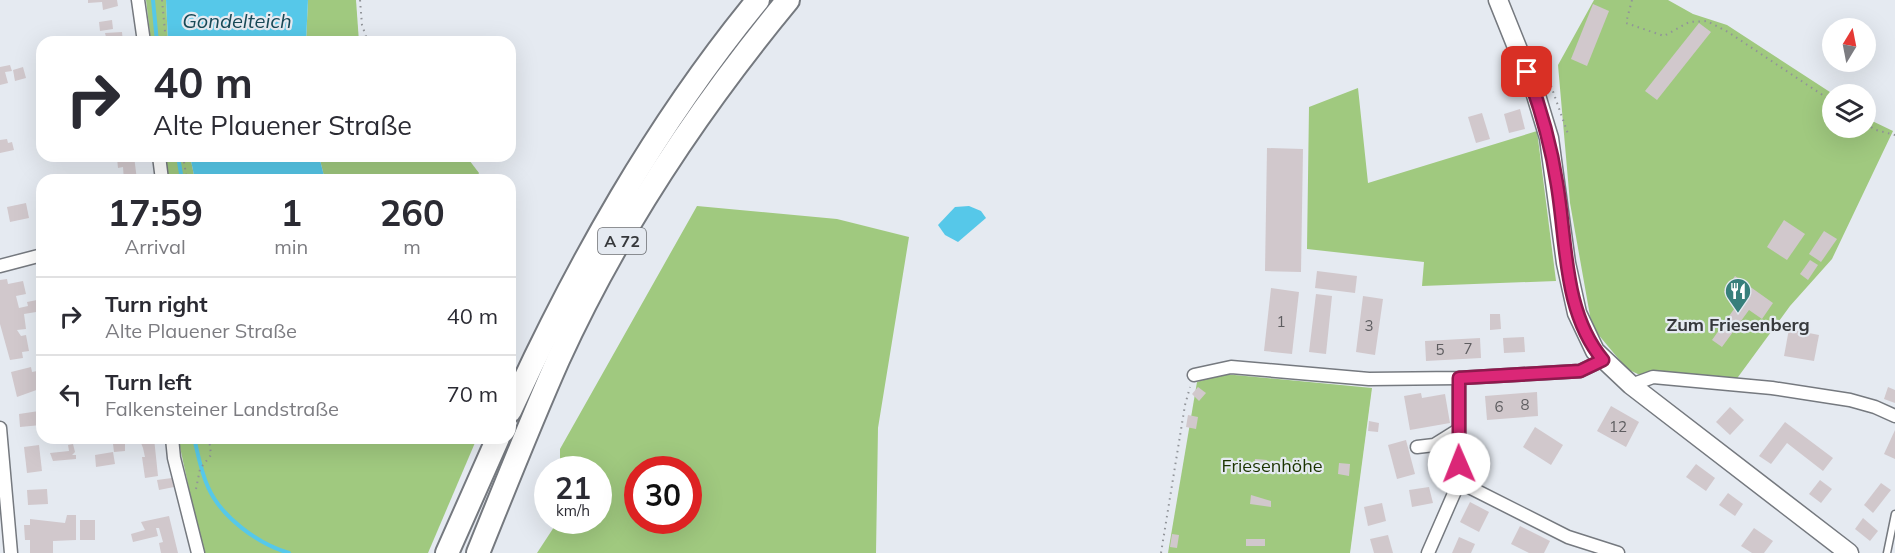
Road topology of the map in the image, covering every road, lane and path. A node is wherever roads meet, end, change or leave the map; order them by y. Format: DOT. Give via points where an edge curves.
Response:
graph roads {
  1 [pos="138,0"];
  2 [pos="162,0"];
  3 [pos="360,0"];
  4 [pos="758,0"];
  5 [pos="788,0"];
  6 [pos="1498,0"];
  7 [pos="1632,0"];
  8 [pos="143,36"];
  9 [pos="165,36"];
  10 [pos="366,36"];
  11 [pos="1822,95"];
  12 [pos="1876,130"];
  13 [pos="1895,135"];
  14 [pos="36,257"];
  15 [pos="0,266"];
  16 [pos="1603,360"];
  17 [pos="1194,375"];
  18 [pos="1459,378"];
  19 [pos="1631,385"];
  20 [pos="516,399"];
  21 [pos="1895,416"];
  22 [pos="0,428"];
  23 [pos="1458,430"];
  24 [pos="173,444"];
  25 [pos="209,444"];
  26 [pos="495,444"];
  27 [pos="1417,447"];
  28 [pos="200,469"];
  29 [pos="1460,482"];
  30 [pos="1895,514"];
  31 [pos="10,553"];
  32 [pos="198,553"];
  33 [pos="447,553"];
  34 [pos="478,553"];
  35 [pos="1161,553"];
  36 [pos="1428,553"];
  37 [pos="1618,553"];
  38 [pos="1849,553"];
  39 [pos="1887,553"];
  1 -- 8 [label="street"];
  2 -- 9 [label="path"];
  3 -- 10 [label="path"];
  4 -- 20 [label="highway, A 72" via="635,173 580,267"];
  5 -- 34 [label="highway, A 72" via="702,112 656,181 603,273 559,358"];
  6 -- 16 [label="main road" via="1549,138 1577,313"];
  7 -- 11 [label="path" via="1626,23 1664,36 1689,22 1707,21"];
  12 -- 13 [label="path"];
  14 -- 15 [label="street"];
  16 -- 18 [label="street" via="1580,371"];
  16 -- 19 [label="main road"];
  17 -- 18 [label="street" via="1231,367 1369,379"];
  17 -- 35 [label="path" via="1185,405"];
  18 -- 23 [label="street"];
  19 -- 21 [label="street" via="1653,377 1772,388 1850,400"];
  19 -- 38 [label="main road"];
  22 -- 31 [label="street"];
  23 -- 27 [label="street" via="1434,445"];
  23 -- 29 [label="street"];
  24 -- 32 [label="street"];
  25 -- 28 [label="path" via="211,455"];
  26 -- 33 [label="highway"];
  29 -- 36 [label="street"];
  29 -- 37 [label="street" via="1569,537"];
  30 -- 39 [label="lane"];
}
